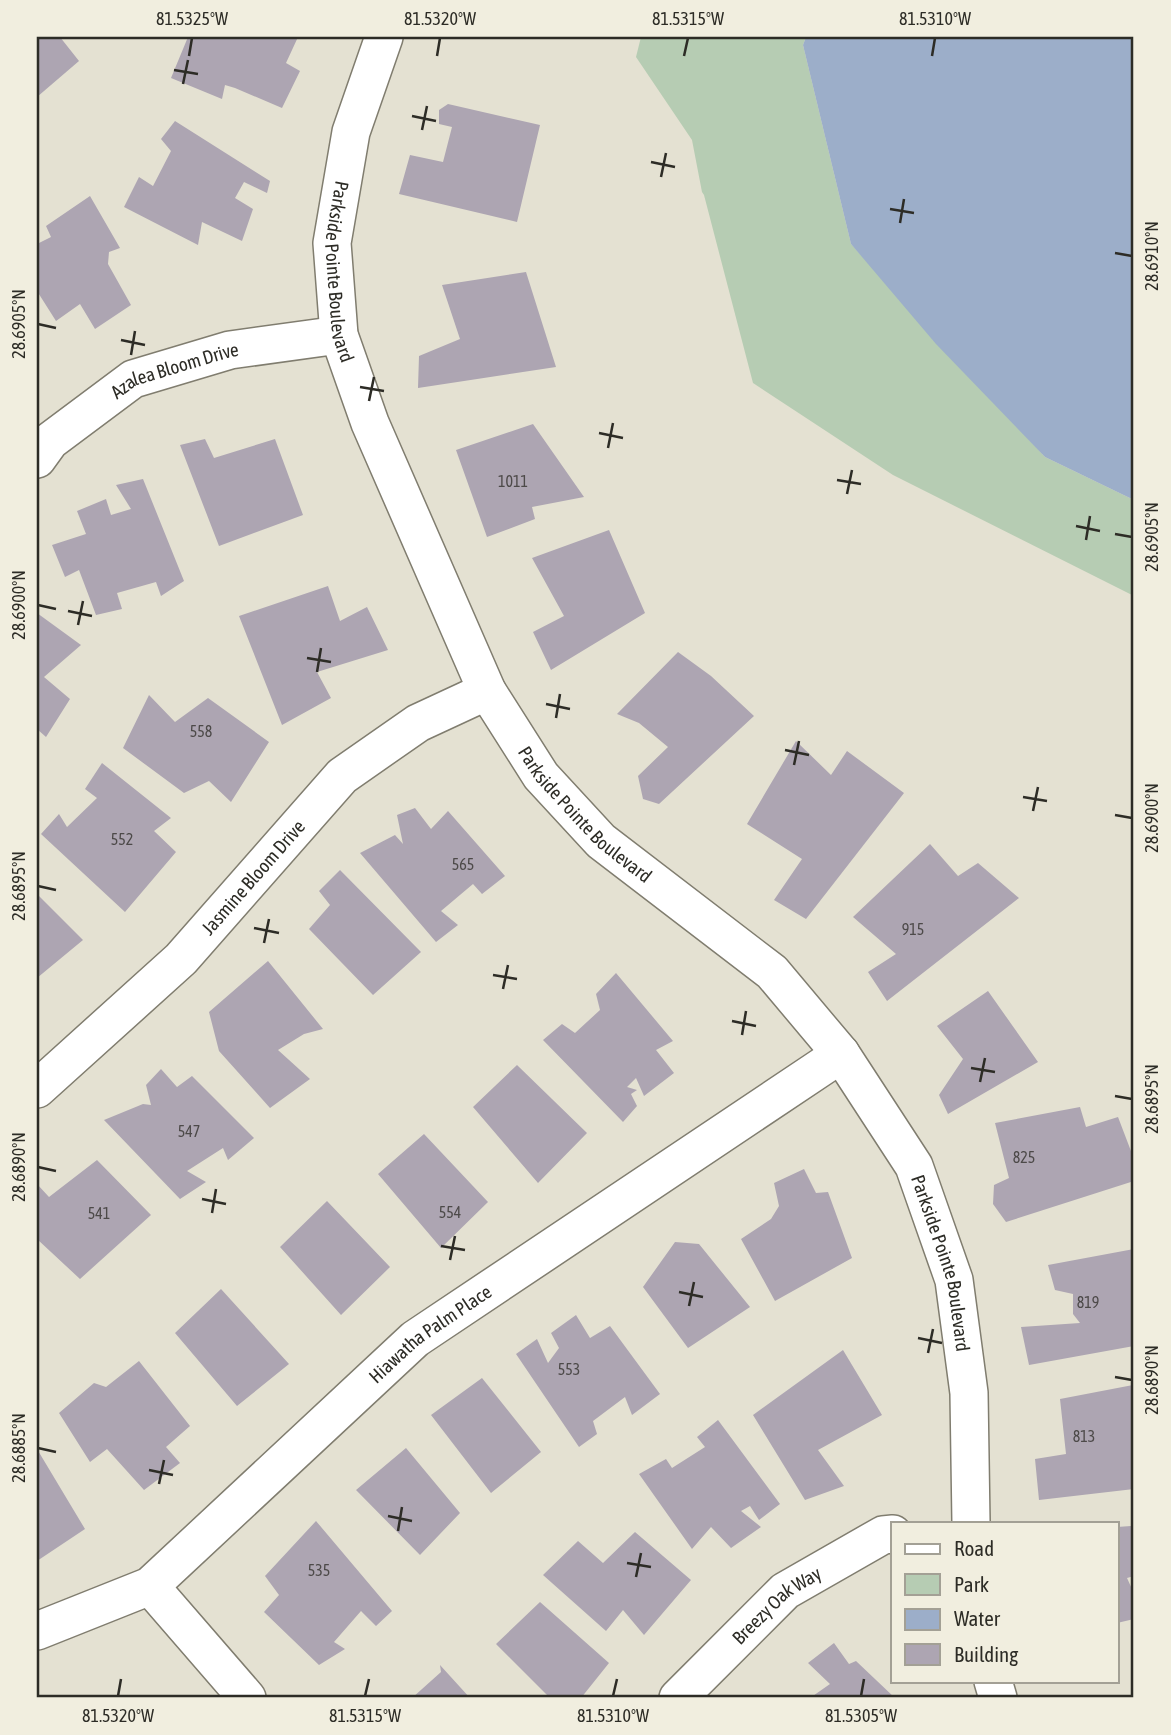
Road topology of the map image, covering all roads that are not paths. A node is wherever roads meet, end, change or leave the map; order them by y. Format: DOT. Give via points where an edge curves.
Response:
graph roads {
  1 [pos="384,37"];
  2 [pos="339,335"];
  3 [pos="37,459"];
  4 [pos="487,691"];
  5 [pos="841,1054"];
  6 [pos="37,1090"];
  7 [pos="971,1522"];
  8 [pos="891,1534"];
  9 [pos="150,1586"];
  10 [pos="37,1631"];
  11 [pos="247,1698"];
  12 [pos="678,1698"];
  1 -- 2 [label="street, Parkside Pointe Boulevard" via="351,132 332,243"];
  2 -- 3 [label="street, Azalea Bloom Drive" via="230,350 133,379 50,441"];
  2 -- 4 [label="street, Parkside Pointe Boulevard" via="370,423"];
  4 -- 5 [label="street, Parkside Pointe Boulevard" via="541,776 601,841 772,972"];
  4 -- 6 [label="street, Jasmine Bloom Drive" via="418,723 342,776 181,959"];
  5 -- 7 [label="street, Parkside Pointe Boulevard" via="914,1166 954,1280 969,1393"];
  5 -- 9 [label="street, Hiawatha Palm Place" via="415,1339"];
  8 -- 12 [label="street, Breezy Oak Way" via="785,1591"];
  9 -- 10 [label="street, Hiawatha Palm Place"];
  9 -- 11 [label="street"];
}
